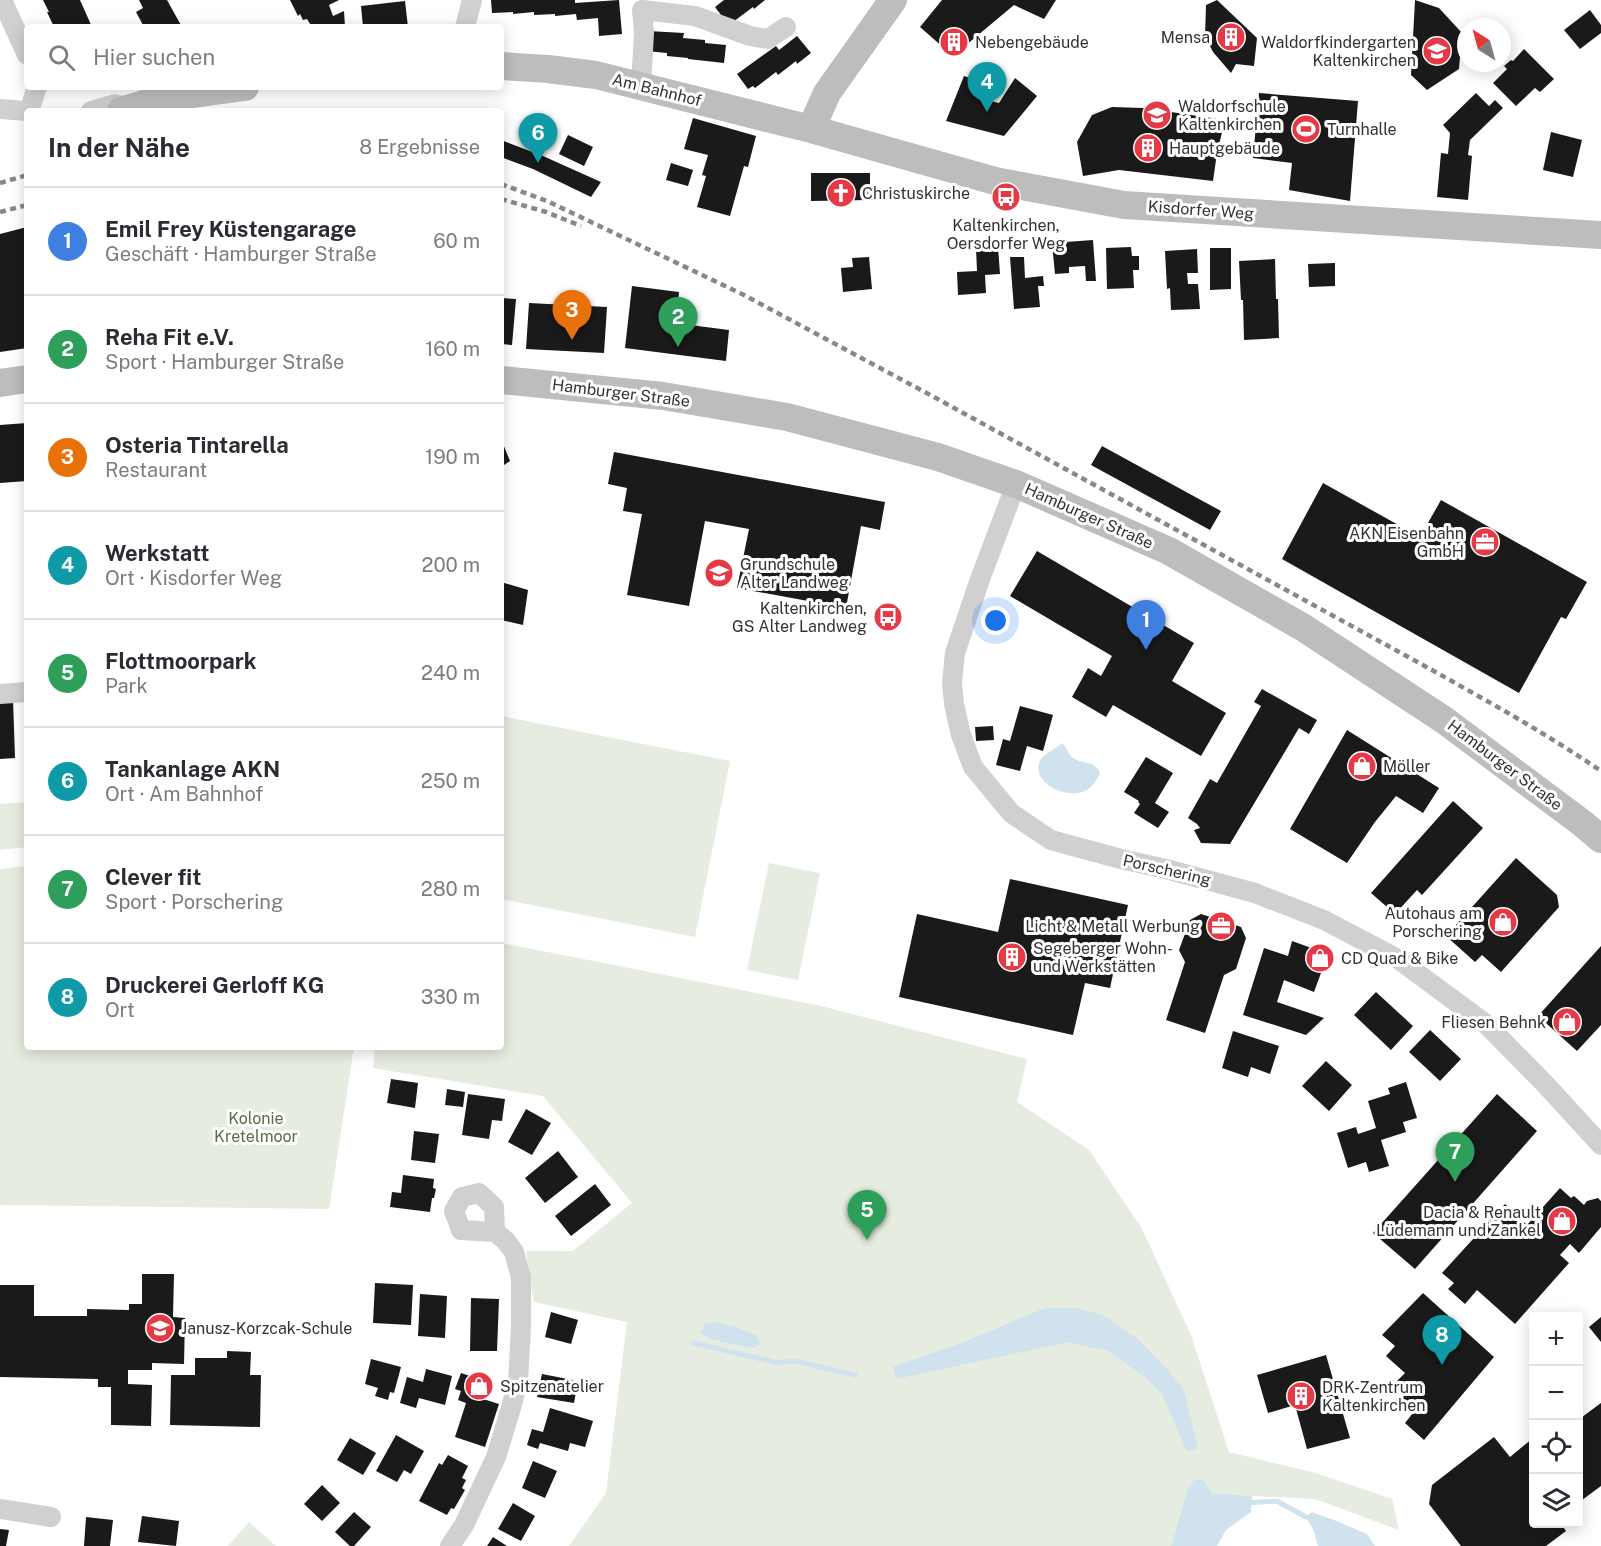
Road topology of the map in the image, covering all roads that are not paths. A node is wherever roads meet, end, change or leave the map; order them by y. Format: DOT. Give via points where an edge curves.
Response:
graph roads {
  1 [pos="2,0"];
  2 [pos="472,0"];
  3 [pos="893,0"];
  4 [pos="642,5"];
  5 [pos="466,24"];
  6 [pos="786,27"];
  7 [pos="24,48"];
  8 [pos="504,66"];
  9 [pos="641,86"];
  10 [pos="36,90"];
  11 [pos="223,90"];
  12 [pos="29,108"];
  13 [pos="101,108"];
  14 [pos="122,108"];
  15 [pos="132,108"];
  16 [pos="0,109"];
  17 [pos="24,111"];
  18 [pos="810,129"];
  19 [pos="1601,235"];
  20 [pos="24,380"];
  21 [pos="504,380"];
  22 [pos="0,382"];
  23 [pos="1016,484"];
  24 [pos="24,692"];
  25 [pos="0,694"];
  26 [pos="1601,839"];
  27 [pos="1601,1145"];
  28 [pos="495,1233"];
  29 [pos="0,1509"];
  30 [pos="51,1517"];
  31 [pos="450,1546"];
  1 -- 7 [label="street"];
  2 -- 5 [label="street"];
  3 -- 18 [label="street" via="827,93"];
  4 -- 6 [label="street" via="695,16 768,39"];
  4 -- 9 [label="street"];
  8 -- 9 [label="street, Am Bahnhof" via="596,75"];
  9 -- 18 [label="street, Am Bahnhof"];
  10 -- 12 [label="street"];
  11 -- 15 [label="street" via="164,98"];
  13 -- 14 [label="street" via="115,104"];
  16 -- 17 [label="street"];
  18 -- 19 [label="street, Kisdorfer Weg" via="995,181 1124,205"];
  20 -- 22 [label="street"];
  21 -- 23 [label="street, Hamburger Straße" via="663,396 787,417 938,457"];
  23 -- 26 [label="street, Hamburger Straße" via="1169,551 1304,628 1444,720"];
  23 -- 27 [label="street, Porschering" via="955,653 952,683 961,735 973,767 1011,813 1051,840 1255,893 1324,920 1398,959 1486,1024"];
  24 -- 25 [label="street"];
  28 -- 31 [label="street" via="514,1252 521,1277 518,1381 496,1457"];
  29 -- 30 [label="street"];
}
